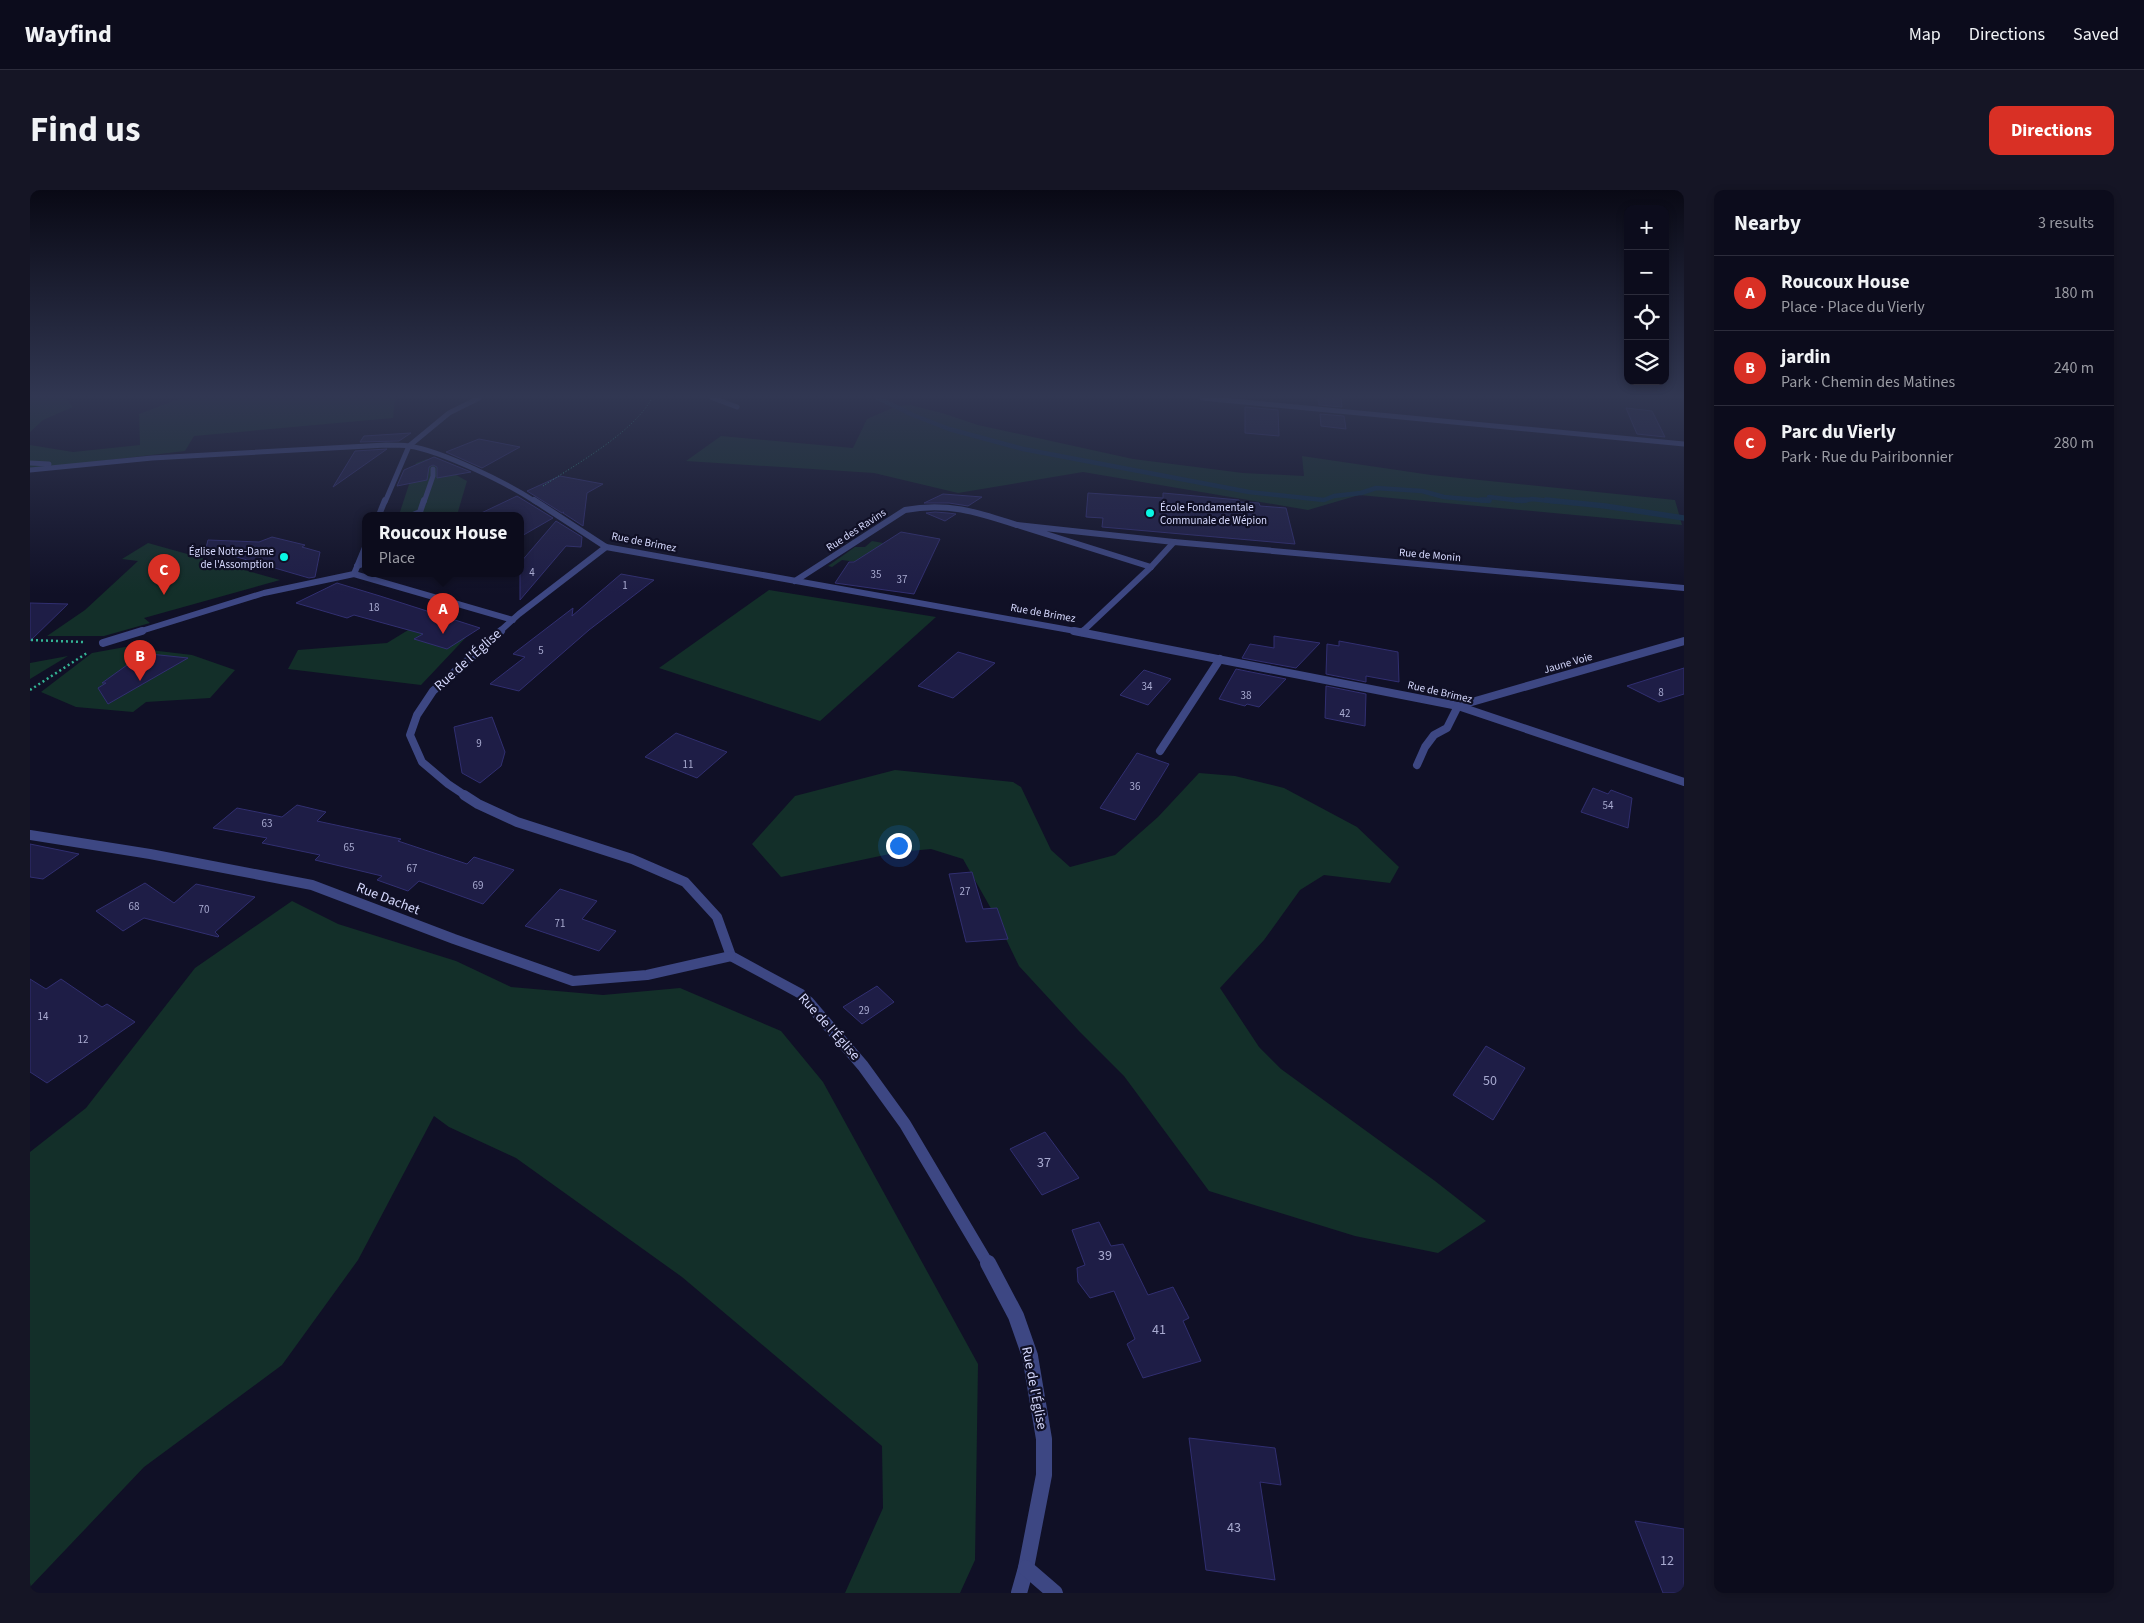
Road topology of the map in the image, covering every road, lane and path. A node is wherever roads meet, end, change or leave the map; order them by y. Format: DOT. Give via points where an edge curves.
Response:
graph roads {
  1 [pos="62,463"];
  2 [pos="102,463"];
  3 [pos="401,463"];
  4 [pos="457,463"];
  5 [pos="577,463"];
  6 [pos="97,464"];
  7 [pos="433,468"];
  8 [pos="30,470"];
  9 [pos="524,494"];
  10 [pos="380,512"];
  11 [pos="420,512"];
  12 [pos="1017,525"];
  13 [pos="1174,542"];
  14 [pos="606,547"];
  15 [pos="362,554"];
  16 [pos="362,564"];
  17 [pos="357,566"];
  18 [pos="1151,567"];
  19 [pos="354,574"];
  20 [pos="362,577"];
  21 [pos="362,577"];
  22 [pos="795,581"];
  23 [pos="1684,588"];
  24 [pos="514,620"];
  25 [pos="1082,632"];
  26 [pos="31,640"];
  27 [pos="1684,641"];
  28 [pos="102,643"];
  29 [pos="1220,659"];
  30 [pos="30,690"];
  31 [pos="1458,706"];
  32 [pos="1160,751"];
  33 [pos="1417,765"];
  34 [pos="1684,782"];
  35 [pos="30,836"];
  36 [pos="731,956"];
  37 [pos="1026,1568"];
  38 [pos="1019,1593"];
  39 [pos="1055,1593"];
  1 -- 6 [label="street"];
  2 -- 6 [label="street, Rue de Brimez"];
  3 -- 10 [label="street"];
  4 -- 9 [label="street, Rue de Brimez"];
  5 -- 9 [label="path" via="541,488"];
  6 -- 8 [label="street"];
  7 -- 11 [label="street"];
  9 -- 14 [label="street, Rue de Brimez"];
  12 -- 13 [label="street, Rue de Monin"];
  12 -- 18 [label="street"];
  12 -- 22 [label="street, Rue des Ravins" via="951,505 906,510"];
  13 -- 18 [label="street"];
  13 -- 23 [label="street, Rue de Monin"];
  14 -- 22 [label="street, Rue de Brimez"];
  14 -- 24 [label="street, Rue de l'Église"];
  15 -- 17 [label="street"];
  16 -- 17 [label="street"];
  17 -- 19 [label="street"];
  18 -- 25 [label="street"];
  19 -- 21 [label="street"];
  19 -- 28 [label="street" via="264,593"];
  20 -- 24 [label="street"];
  22 -- 25 [label="street, Rue de Brimez"];
  24 -- 36 [label="street, Rue de l'Église" via="433,691 417,714 410,735 422,762 478,804 517,822 632,859 685,882 718,917"];
  25 -- 29 [label="street, Rue de Brimez"];
  26 -- 28 [label="path"];
  27 -- 31 [label="street, Jaune Voie"];
  28 -- 30 [label="path"];
  29 -- 31 [label="street, Rue de Brimez"];
  29 -- 32 [label="street"];
  31 -- 33 [label="street" via="1447,728 1434,735 1425,746"];
  31 -- 34 [label="street, Rue de Brimez"];
  35 -- 36 [label="street, Rue Dachet" via="150,854 312,885 573,981 647,975"];
  36 -- 37 [label="street, Rue de l'Église" via="802,994 863,1066 905,1124 977,1242 1016,1316 1030,1356 1044,1438 1044,1475"];
  37 -- 38 [label="street, Rue de l'Église"];
  37 -- 39 [label="street"];
}
